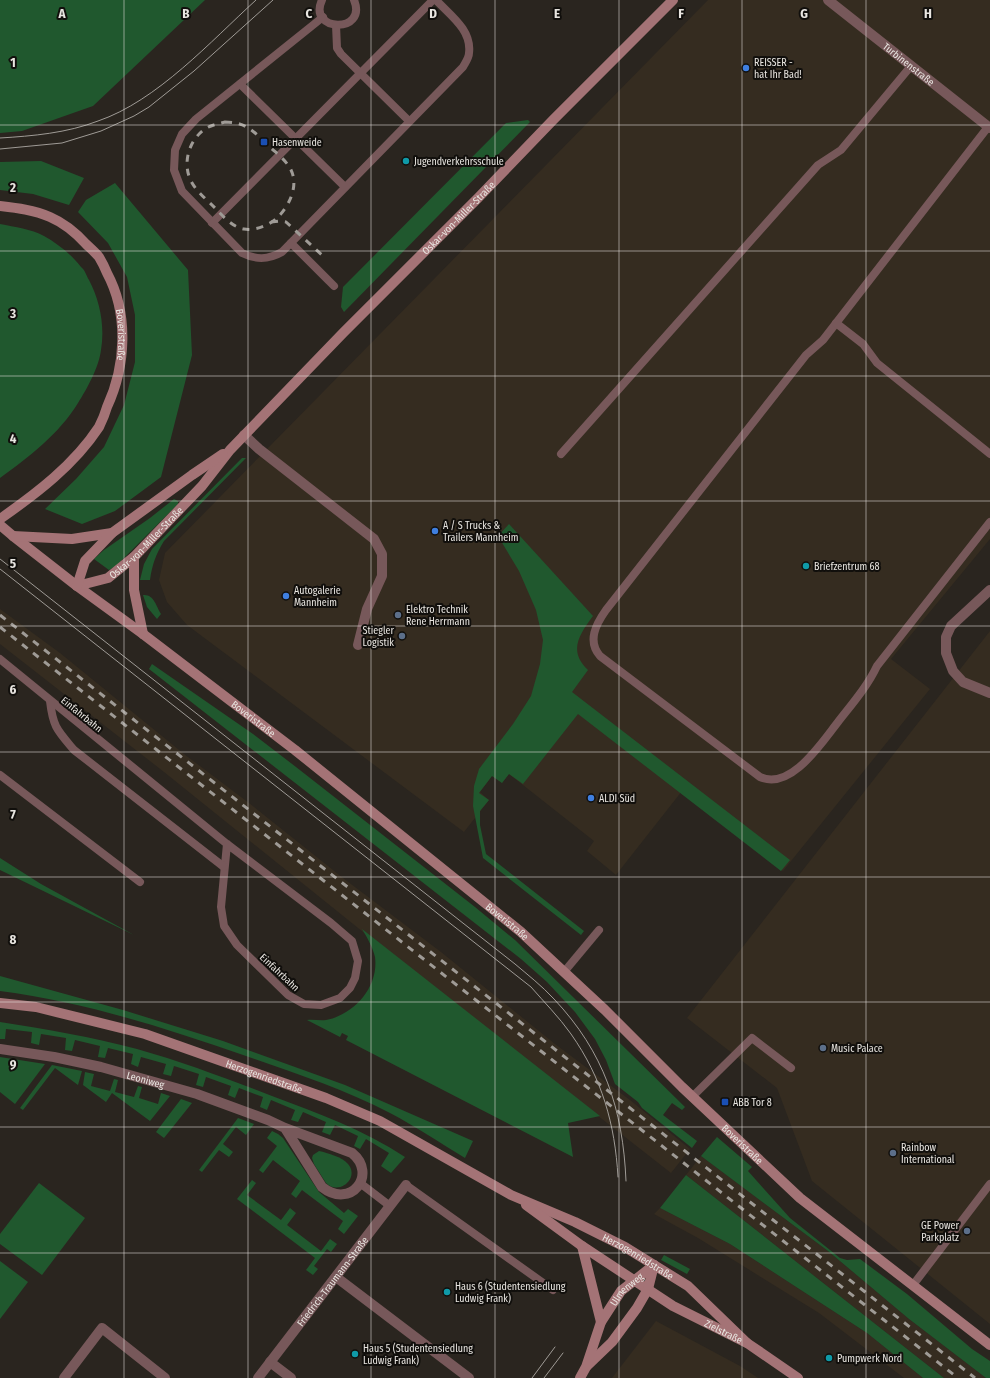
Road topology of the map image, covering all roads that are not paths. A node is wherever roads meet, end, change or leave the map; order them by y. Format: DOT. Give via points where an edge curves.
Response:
graph roads {
  1 [pos="322,0"];
  2 [pos="354,0"];
  3 [pos="434,0"];
  4 [pos="673,0"];
  5 [pos="828,0"];
  6 [pos="323,17"];
  7 [pos="336,25"];
  8 [pos="911,66"];
  9 [pos="360,73"];
  10 [pos="240,84"];
  11 [pos="409,122"];
  12 [pos="989,128"];
  13 [pos="295,139"];
  14 [pos="345,187"];
  15 [pos="0,206"];
  16 [pos="212,223"];
  17 [pos="291,243"];
  18 [pos="334,286"];
  19 [pos="836,323"];
  20 [pos="244,435"];
  21 [pos="230,450"];
  22 [pos="561,454"];
  23 [pos="990,454"];
  24 [pos="0,519"];
  25 [pos="990,522"];
  26 [pos="0,525"];
  27 [pos="112,533"];
  28 [pos="13,536"];
  29 [pos="134,557"];
  30 [pos="77,586"];
  31 [pos="990,590"];
  32 [pos="143,634"];
  33 [pos="358,645"];
  34 [pos="0,659"];
  35 [pos="990,693"];
  36 [pos="50,701"];
  37 [pos="0,775"];
  38 [pos="227,844"];
  39 [pos="224,867"];
  40 [pos="140,882"];
  41 [pos="599,930"];
  42 [pos="564,972"];
  43 [pos="0,1003"];
  44 [pos="0,1049"];
  45 [pos="791,1068"];
  46 [pos="692,1097"];
  47 [pos="285,1128"];
  48 [pos="360,1183"];
  49 [pos="990,1184"];
  50 [pos="406,1185"];
  51 [pos="511,1195"];
  52 [pos="390,1206"];
  53 [pos="582,1246"];
  54 [pos="654,1265"];
  55 [pos="336,1277"];
  56 [pos="635,1280"];
  57 [pos="913,1285"];
  58 [pos="648,1289"];
  59 [pos="553,1290"];
  60 [pos="601,1322"];
  61 [pos="747,1343"];
  62 [pos="990,1345"];
  63 [pos="270,1362"];
  64 [pos="586,1367"];
  65 [pos="64,1378"];
  66 [pos="165,1378"];
  67 [pos="258,1378"];
  68 [pos="291,1378"];
  69 [pos="469,1378"];
  70 [pos="580,1378"];
  71 [pos="798,1378"];
  1 -- 6 [label="lane" via="320,11"];
  2 -- 7 [label="lane" via="356,8 352,19 342,25"];
  3 -- 9 [label="lane"];
  3 -- 11 [label="lane" via="463,28 469,40 469,54 463,67"];
  4 -- 20 [label="main road, Oskar-von-Miller-Straße"];
  5 -- 8 [label="street, Turbinenstraße"];
  6 -- 7 [label="lane" via="330,24"];
  6 -- 10 [label="lane"];
  7 -- 9 [label="lane" via="337,48"];
  8 -- 12 [label="street, Turbinenstraße"];
  8 -- 22 [label="lane" via="841,150 818,165"];
  9 -- 11 [label="lane"];
  9 -- 13 [label="lane"];
  10 -- 13 [label="lane"];
  10 -- 16 [label="lane" via="182,134 175,150 174,170 182,191"];
  11 -- 14 [label="lane"];
  12 -- 19 [label="lane"];
  13 -- 14 [label="lane"];
  13 -- 16 [label="lane"];
  14 -- 17 [label="lane"];
  15 -- 24 [label="main road, Boveristraße" via="25,209 51,217 78,235 99,258 114,285 121,314 123,342 121,364 113,394 99,426 74,459 28,499"];
  16 -- 17 [label="lane" via="242,253 251,258 274,257"];
  17 -- 18 [label="lane"];
  19 -- 23 [label="lane" via="863,344 877,363"];
  19 -- 25 [label="lane" via="823,340 806,355 600,619 593,640 600,656 760,777 769,780 779,779 794,771 812,755 869,682 876,666"];
  20 -- 21 [label="main road, Oskar-von-Miller-Straße"];
  20 -- 33 [label="street" via="374,539 382,554 382,576 367,609"];
  21 -- 27 [label="main road, Oskar-von-Miller-Straße"];
  21 -- 29 [label="main road, Oskar-von-Miller-Straße" via="202,486"];
  26 -- 28 [label="main road, Boveristraße"];
  27 -- 28 [label="main road" via="72,539"];
  27 -- 30 [label="main road, Oskar-von-Miller-Straße" via="85,562"];
  28 -- 30 [label="main road, Boveristraße"];
  29 -- 30 [label="main road, Oskar-von-Miller-Straße" via="108,578"];
  29 -- 32 [label="main road" via="134,590"];
  30 -- 32 [label="main road, Boveristraße"];
  31 -- 35 [label="street" via="951,626 946,637 946,653 953,671 963,682"];
  32 -- 42 [label="main road, Boveristraße" via="295,750 521,932"];
  34 -- 36 [label="lane, Einfahrbahn"];
  36 -- 38 [label="lane, Einfahrbahn"];
  36 -- 39 [label="lane" via="57,731 74,750"];
  37 -- 40 [label="lane"];
  38 -- 39 [label="lane, Einfahrbahn"];
  38 -- 39 [label="lane, Einfahrbahn" via="352,941 358,961 355,978 340,998 321,1005 304,1004 288,995 237,945 224,926 220,907"];
  41 -- 42 [label="lane"];
  42 -- 46 [label="main road, Boveristraße"];
  43 -- 51 [label="main road, Herzogenriedstraße" via="36,1007 145,1034 326,1098 380,1121"];
  44 -- 47 [label="street, Leoniweg" via="101,1067 197,1094"];
  45 -- 46 [label="lane" via="752,1038"];
  46 -- 57 [label="main road, Boveristraße" via="800,1198"];
  47 -- 48 [label="street, Leoniweg" via="358,1157 362,1168"];
  47 -- 48 [label="street" via="322,1187 328,1192 349,1193"];
  48 -- 52 [label="lane"];
  49 -- 57 [label="lane"];
  50 -- 52 [label="street, Friedrich-Traumann-Straße"];
  50 -- 59 [label="lane"];
  51 -- 53 [label="main road, Herzogenriedstraße"];
  51 -- 54 [label="main road, Herzogenriedstraße" via="575,1222"];
  52 -- 55 [label="street, Friedrich-Traumann-Straße"];
  53 -- 56 [label="main road, Herzogenriedstraße"];
  53 -- 60 [label="main road"];
  54 -- 56 [label="main road, Ulmenweg"];
  54 -- 58 [label="main road, Ulmenweg"];
  54 -- 61 [label="main road, Herzogenriedstraße" via="688,1286"];
  55 -- 63 [label="street, Friedrich-Traumann-Straße"];
  55 -- 69 [label="street"];
  56 -- 58 [label="main road, Herzogenriedstraße"];
  56 -- 60 [label="main road, Ulmenweg" via="621,1291"];
  57 -- 62 [label="main road, Boveristraße"];
  58 -- 61 [label="main road, Zielstraße" via="673,1306"];
  58 -- 64 [label="main road, Ulmenweg" via="612,1342"];
  60 -- 64 [label="main road, Ulmenweg"];
  61 -- 71 [label="main road, Zielstraße"];
  63 -- 67 [label="street, Friedrich-Traumann-Straße"];
  63 -- 68 [label="street"];
  64 -- 70 [label="main road, Ulmenweg"];
  65 -- 66 [label="street" via="102,1328"];
}
